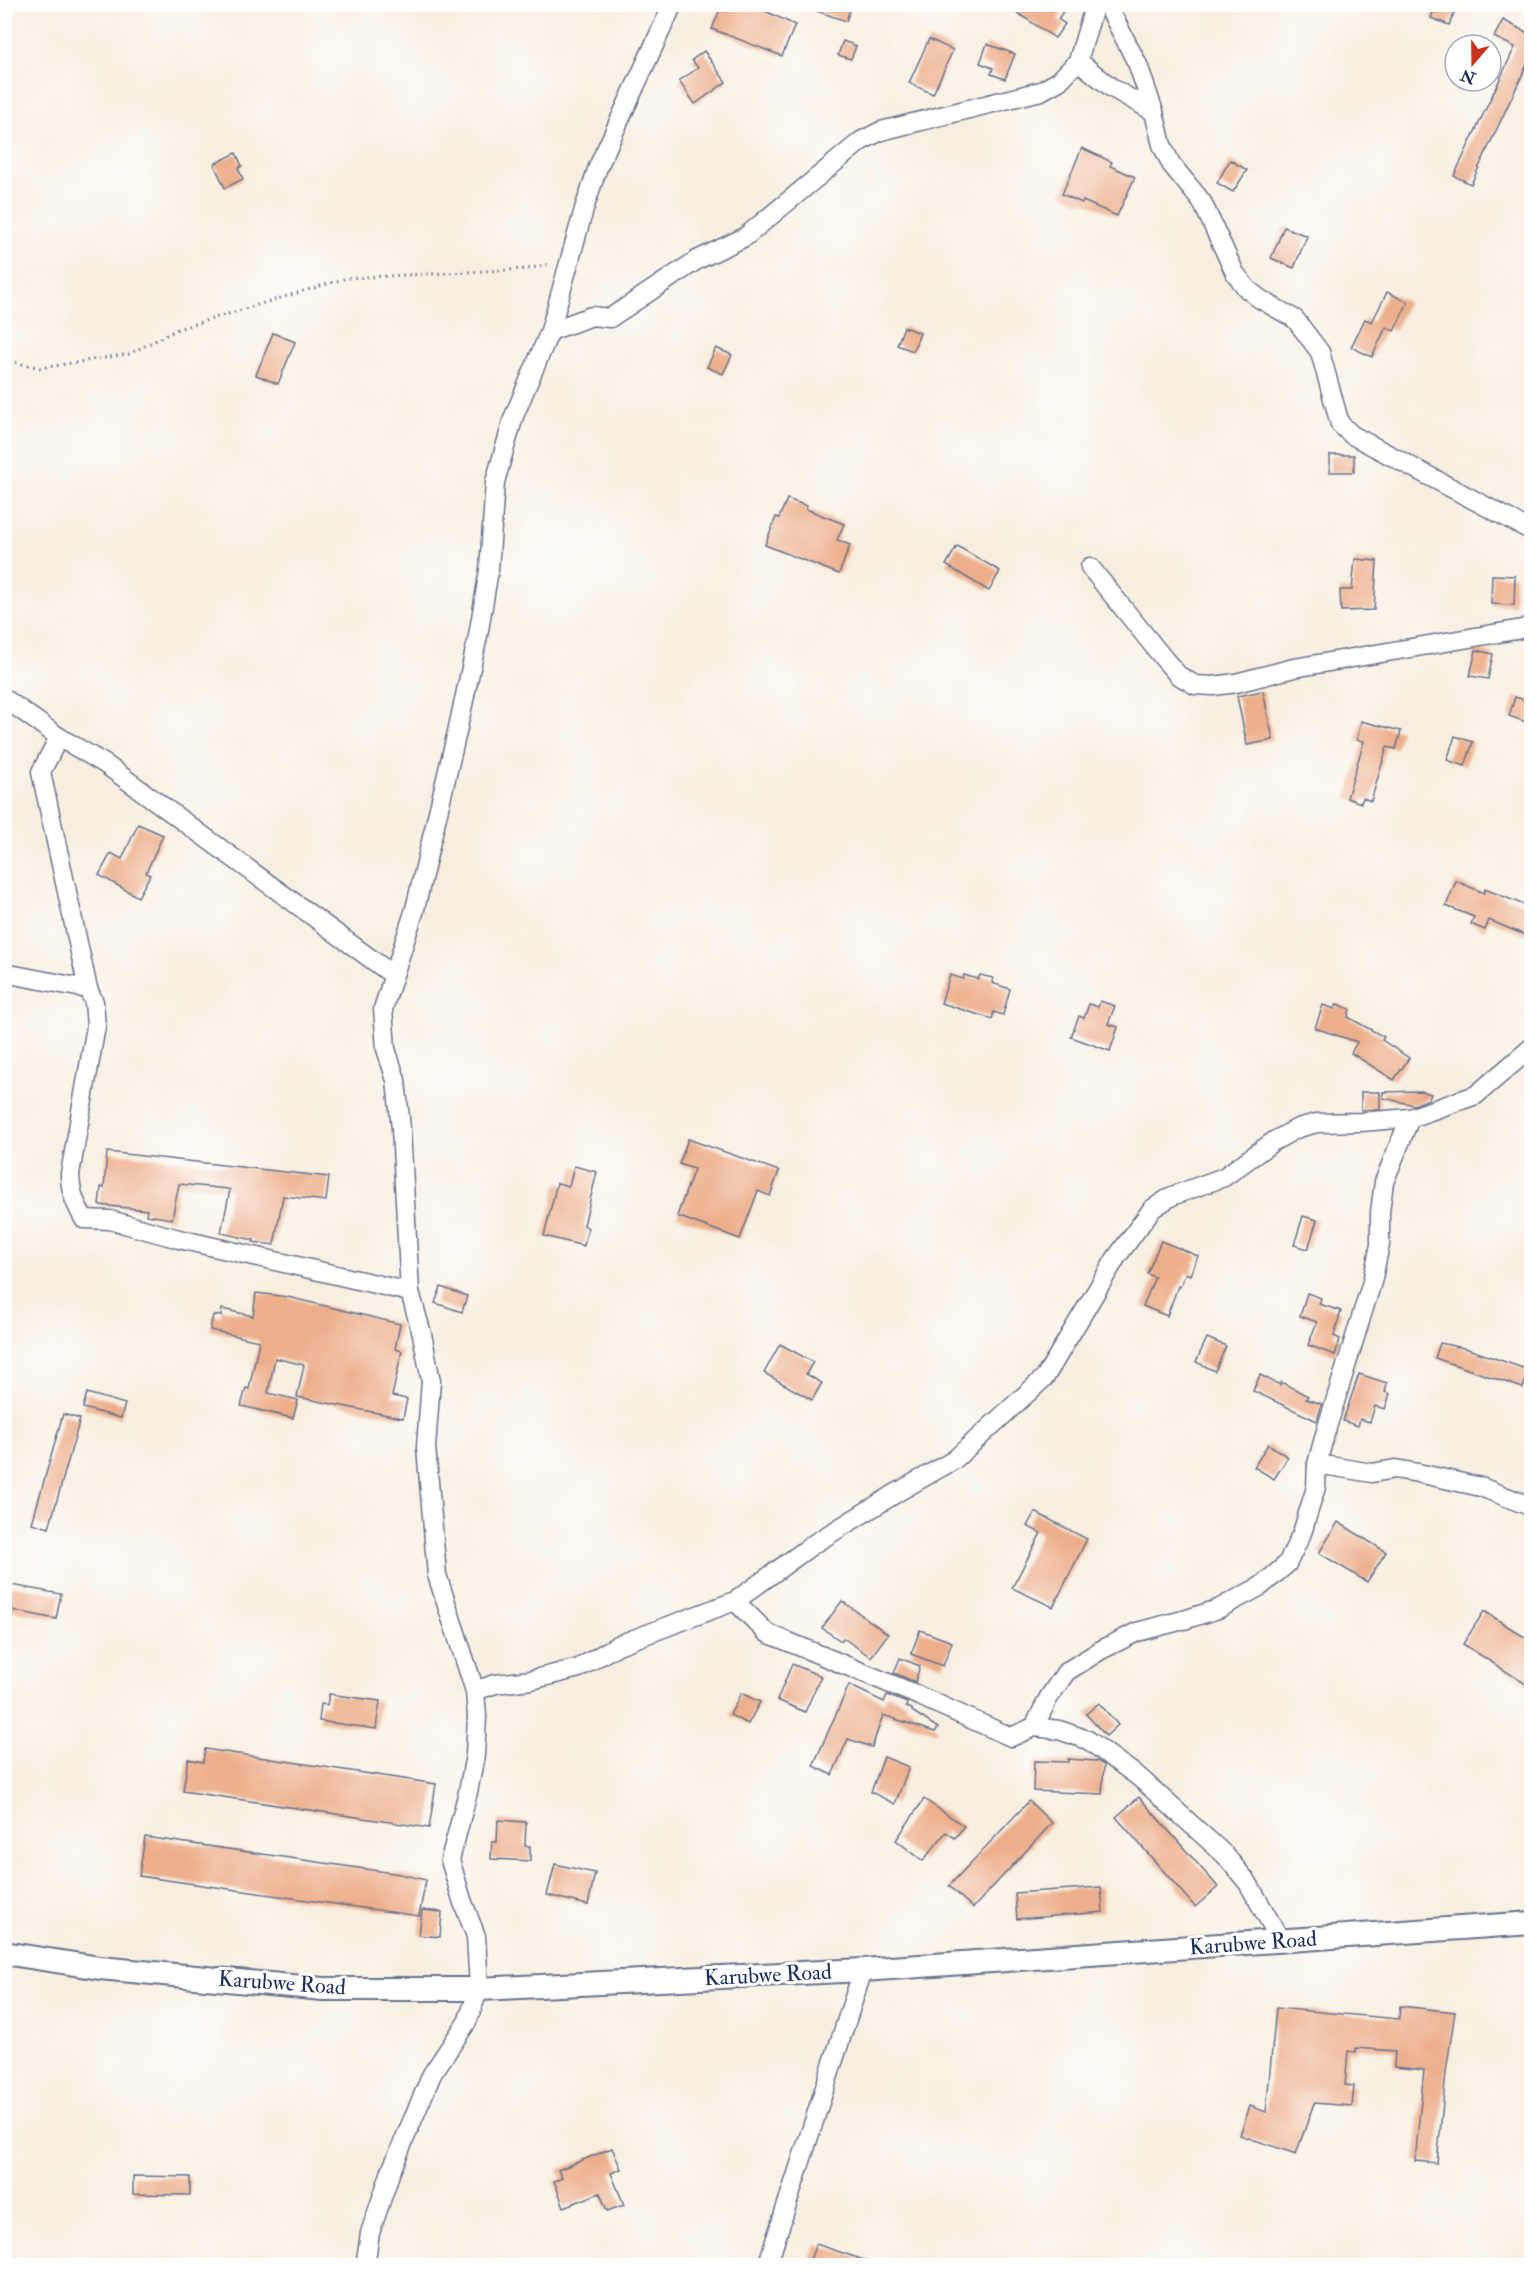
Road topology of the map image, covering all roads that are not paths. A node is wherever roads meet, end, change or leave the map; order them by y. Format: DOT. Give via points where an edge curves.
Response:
graph roads {
  1 [pos="673,4"];
  2 [pos="1095,4"];
  3 [pos="1107,4"];
  4 [pos="1078,61"];
  5 [pos="1154,112"];
  6 [pos="550,331"];
  7 [pos="1532,531"];
  8 [pos="1090,567"];
  9 [pos="1532,625"];
  10 [pos="4,698"];
  11 [pos="60,737"];
  12 [pos="4,973"];
  13 [pos="393,975"];
  14 [pos="88,989"];
  15 [pos="1532,1047"];
  16 [pos="1410,1118"];
  17 [pos="410,1292"];
  18 [pos="1317,1464"];
  19 [pos="1532,1507"];
  20 [pos="735,1601"];
  21 [pos="475,1691"];
  22 [pos="1034,1727"];
  23 [pos="1532,1923"];
  24 [pos="1281,1941"];
  25 [pos="4,1953"];
  26 [pos="863,1970"];
  27 [pos="479,1989"];
  28 [pos="364,2265"];
  29 [pos="767,2265"];
  1 -- 6 [label="street" via="598,167"];
  2 -- 4 [label="street"];
  3 -- 5 [label="street" via="1138,65"];
  4 -- 5 [label="street" via="1112,88"];
  4 -- 6 [label="street" via="1059,81 1041,91 881,131 861,141 745,237 697,260 610,318 592,316"];
  5 -- 7 [label="street" via="1171,164 1202,202 1235,273 1260,299 1296,318 1320,352 1340,424 1352,435"];
  6 -- 13 [label="street" via="514,416 495,482 489,570 458,732 415,909"];
  8 -- 9 [label="street" via="1178,675 1195,685 1236,683 1294,668"];
  10 -- 11 [label="street"];
  11 -- 13 [label="street" via="105,764"];
  11 -- 14 [label="street" via="41,772"];
  12 -- 14 [label="street"];
  13 -- 17 [label="street" via="383,1009 401,1129"];
  14 -- 17 [label="street" via="94,1002 96,1026 70,1174 70,1188 84,1219 110,1220"];
  15 -- 16 [label="street" via="1476,1095"];
  16 -- 18 [label="street" via="1384,1182 1380,1245 1372,1282"];
  16 -- 20 [label="street" via="1317,1123 1298,1128 1224,1177 1172,1196 1152,1209 1116,1258 1045,1377 954,1460 815,1543"];
  17 -- 21 [label="street" via="431,1381 426,1447 437,1575"];
  18 -- 19 [label="street" via="1372,1473 1395,1469 1418,1473 1481,1487"];
  18 -- 22 [label="street" via="1316,1487 1302,1533 1287,1564 1262,1586 1218,1609 1137,1632 1066,1672"];
  20 -- 21 [label="street" via="618,1645 579,1668"];
  20 -- 22 [label="street" via="767,1633 1011,1737"];
  21 -- 27 [label="street" via="475,1755 450,1860 476,1936"];
  22 -- 24 [label="street" via="1088,1740 1140,1778 1225,1855 1248,1883"];
  23 -- 24 [label="street, Karubwe Road"];
  24 -- 26 [label="street, Karubwe Road"];
  25 -- 27 [label="street, Karubwe Road" via="100,1968 323,1989"];
  26 -- 27 [label="street, Karubwe Road"];
  26 -- 29 [label="street"];
  27 -- 28 [label="street" via="467,2022 432,2074 391,2171 370,2233"];
}
